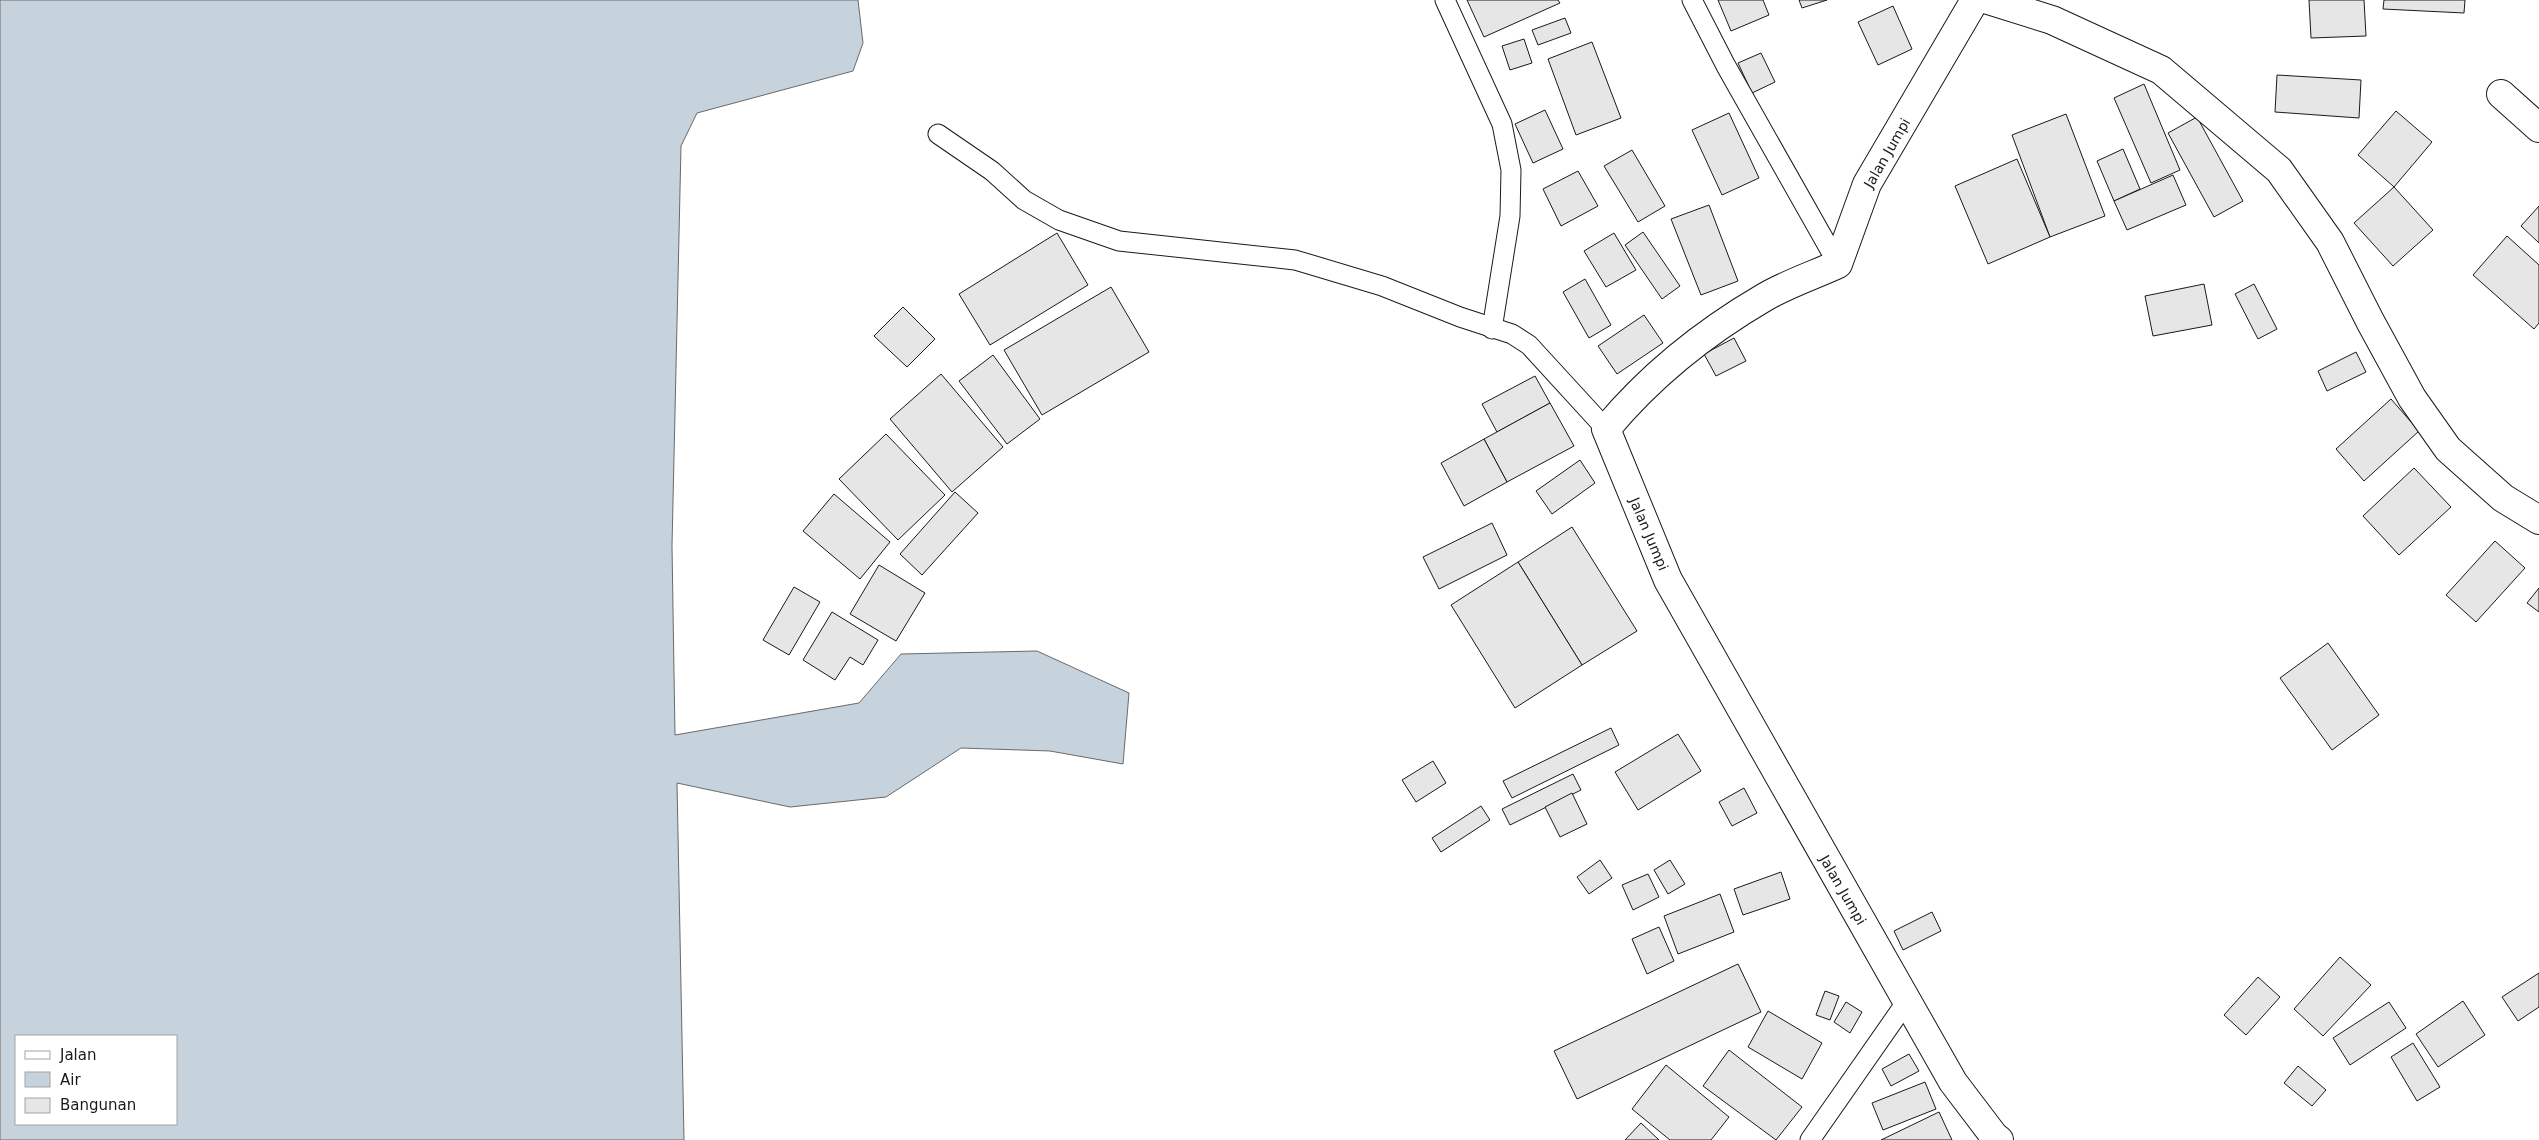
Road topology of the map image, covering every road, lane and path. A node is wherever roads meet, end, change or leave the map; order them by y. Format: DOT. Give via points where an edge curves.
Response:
graph roads {
  1 [pos="1445,0"];
  2 [pos="1692,0"];
  3 [pos="1975,0"];
  4 [pos="1988,0"];
  5 [pos="2501,94"];
  6 [pos="2539,128"];
  7 [pos="938,134"];
  8 [pos="1838,264"];
  9 [pos="1492,329"];
  10 [pos="1606,429"];
  11 [pos="2539,520"];
  12 [pos="1907,1001"];
  13 [pos="1810,1140"];
  14 [pos="1999,1140"];
  1 -- 9 [label="lane" via="1502,124 1512,170 1510,216"];
  2 -- 8 [label="lane"];
  3 -- 8 [label="street, Jalan Jumpi" via="1867,184"];
  4 -- 11 [label="street" via="2052,20 2161,70 2279,170 2330,242 2412,398 2448,449 2502,498"];
  5 -- 6 [label="street"];
  7 -- 9 [label="lane" via="992,171 1024,200 1068,224 1119,241 1295,260 1382,286"];
  8 -- 10 [label="street" via="1766,296 1694,343 1626,404"];
  9 -- 10 [label="lane" via="1512,334 1529,345"];
  10 -- 12 [label="street, Jalan Jumpi" via="1668,580"];
  12 -- 13 [label="lane"];
  12 -- 14 [label="street, Jalan Jumpi" via="1953,1082"];
}
